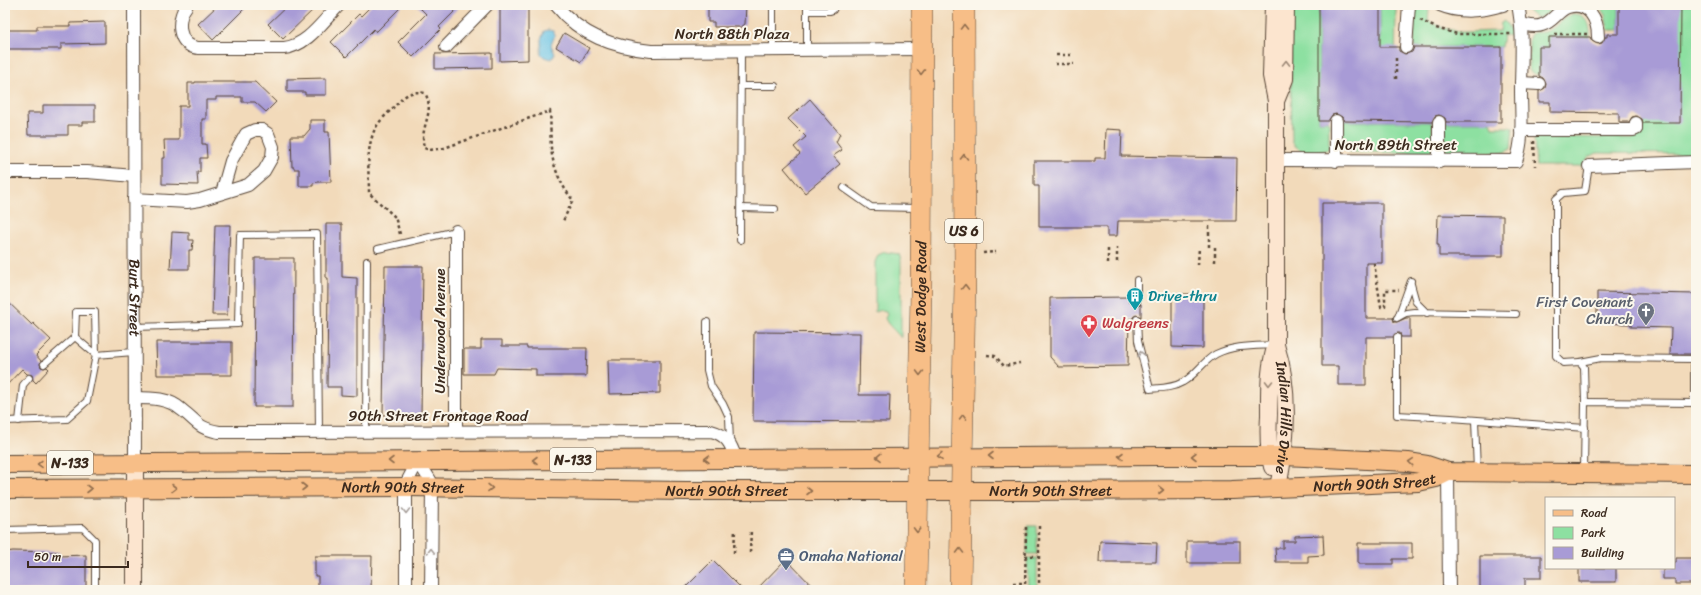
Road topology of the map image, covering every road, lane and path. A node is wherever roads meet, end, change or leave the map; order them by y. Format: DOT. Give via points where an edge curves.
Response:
graph roads {
  1 [pos="134,5"];
  2 [pos="187,5"];
  3 [pos="339,5"];
  4 [pos="487,5"];
  5 [pos="556,5"];
  6 [pos="773,5"];
  7 [pos="835,5"];
  8 [pos="922,5"];
  9 [pos="964,5"];
  10 [pos="1273,5"];
  11 [pos="1286,5"];
  12 [pos="1409,5"];
  13 [pos="1440,5"];
  14 [pos="1503,5"];
  15 [pos="1518,5"];
  16 [pos="807,8"];
  17 [pos="1415,17"];
  18 [pos="1521,24"];
  19 [pos="1512,34"];
  20 [pos="1552,34"];
  21 [pos="1594,36"];
  22 [pos="446,47"];
  23 [pos="1406,47"];
  24 [pos="921,49"];
  25 [pos="741,50"];
  26 [pos="773,50"];
  27 [pos="807,50"];
  28 [pos="1056,55"];
  29 [pos="1073,55"];
  30 [pos="1056,64"];
  31 [pos="1074,64"];
  32 [pos="1521,83"];
  33 [pos="1539,84"];
  34 [pos="741,86"];
  35 [pos="775,86"];
  36 [pos="1276,100"];
  37 [pos="1336,121"];
  38 [pos="1439,122"];
  39 [pos="1636,123"];
  40 [pos="1521,130"];
  41 [pos="1532,139"];
  42 [pos="1276,160"];
  43 [pos="1336,161"];
  44 [pos="1439,162"];
  45 [pos="1696,162"];
  46 [pos="1535,166"];
  47 [pos="1589,166"];
  48 [pos="5,172"];
  49 [pos="134,176"];
  50 [pos="844,188"];
  51 [pos="222,193"];
  52 [pos="134,199"];
  53 [pos="741,208"];
  54 [pos="921,208"];
  55 [pos="775,209"];
  56 [pos="563,221"];
  57 [pos="1209,226"];
  58 [pos="456,231"];
  59 [pos="400,234"];
  60 [pos="740,240"];
  61 [pos="1108,247"];
  62 [pos="1117,247"];
  63 [pos="1199,247"];
  64 [pos="1209,247"];
  65 [pos="1215,247"];
  66 [pos="378,249"];
  67 [pos="996,252"];
  68 [pos="983,253"];
  69 [pos="367,260"];
  70 [pos="1374,263"];
  71 [pos="1108,264"];
  72 [pos="1117,264"];
  73 [pos="1198,265"];
  74 [pos="1215,265"];
  75 [pos="1137,280"];
  76 [pos="1391,290"];
  77 [pos="1137,302"];
  78 [pos="1427,313"];
  79 [pos="1516,314"];
  80 [pos="1137,319"];
  81 [pos="707,322"];
  82 [pos="134,327"];
  83 [pos="75,337"];
  84 [pos="1397,337"];
  85 [pos="1276,345"];
  86 [pos="134,352"];
  87 [pos="96,355"];
  88 [pos="987,355"];
  89 [pos="1580,362"];
  90 [pos="1020,363"];
  91 [pos="44,364"];
  92 [pos="29,378"];
  93 [pos="135,398"];
  94 [pos="1585,402"];
  95 [pos="1695,403"];
  96 [pos="1475,420"];
  97 [pos="5,421"];
  98 [pos="19,421"];
  99 [pos="1585,428"];
  100 [pos="456,431"];
  101 [pos="320,432"];
  102 [pos="366,432"];
  103 [pos="730,442"];
  104 [pos="918,456"];
  105 [pos="962,456"];
  106 [pos="1277,456"];
  107 [pos="736,459"];
  108 [pos="418,461"];
  109 [pos="135,462"];
  110 [pos="5,464"];
  111 [pos="1448,472"];
  112 [pos="1477,472"];
  113 [pos="1584,473"];
  114 [pos="1696,474"];
  115 [pos="406,487"];
  116 [pos="432,487"];
  117 [pos="135,488"];
  118 [pos="1278,488"];
  119 [pos="5,489"];
  120 [pos="918,491"];
  121 [pos="961,491"];
  122 [pos="1026,526"];
  123 [pos="1039,526"];
  124 [pos="735,529"];
  125 [pos="751,529"];
  126 [pos="5,530"];
  127 [pos="734,553"];
  128 [pos="750,553"];
  129 [pos="1025,556"];
  130 [pos="1039,556"];
  131 [pos="1013,583"];
  132 [pos="1025,583"];
  133 [pos="95,590"];
  134 [pos="135,590"];
  135 [pos="406,590"];
  136 [pos="431,590"];
  137 [pos="916,590"];
  138 [pos="960,590"];
  139 [pos="1025,590"];
  140 [pos="1039,590"];
  141 [pos="1449,590"];
  1 -- 49 [label="street, Burt Street"];
  2 -- 3 [label="street" via="181,15 180,30 188,45 198,48 284,48 301,43"];
  4 -- 22 [label="street"];
  5 -- 25 [label="street, North 88th Plaza" via="582,30 624,47 652,51"];
  6 -- 26 [label="lane"];
  7 -- 16 [label="lane" via="830,11"];
  8 -- 24 [label="highway, West Dodge Road"];
  105 -- 9 [label="highway, US 6, one-way" via="965,280"];
  10 -- 36 [label="street, Indian Hills Drive" via="1271,76"];
  36 -- 11 [label="street, Indian Hills Drive, one-way" via="1285,79"];
  12 -- 23 [label="street"];
  13 -- 14 [label="street" via="1466,11 1479,11"];
  15 -- 18 [label="street"];
  16 -- 27 [label="lane"];
  17 -- 19 [label="path" via="1436,28 1457,34"];
  18 -- 21 [label="street" via="1541,26 1568,7 1578,7 1589,10 1594,18 1598,28"];
  18 -- 32 [label="street"];
  20 -- 21 [label="path"];
  24 -- 27 [label="street, North 88th Plaza"];
  24 -- 54 [label="highway, West Dodge Road, one-way"];
  25 -- 26 [label="street, North 88th Plaza"];
  25 -- 34 [label="lane"];
  26 -- 27 [label="street, North 88th Plaza"];
  28 -- 29 [label="path"];
  30 -- 31 [label="path"];
  32 -- 33 [label="street"];
  32 -- 40 [label="street"];
  34 -- 35 [label="lane"];
  34 -- 53 [label="lane"];
  36 -- 42 [label="street, Indian Hills Drive"];
  37 -- 43 [label="street"];
  38 -- 44 [label="street"];
  39 -- 40 [label="street" via="1636,129 1633,130"];
  40 -- 44 [label="street, North 89th Street" via="1516,161"];
  41 -- 46 [label="path" via="1535,144"];
  42 -- 43 [label="street, North 89th Street"];
  42 -- 85 [label="street, Indian Hills Drive"];
  43 -- 44 [label="street, North 89th Street"];
  45 -- 47 [label="street"];
  47 -- 89 [label="lane" via="1585,191 1563,193 1556,199 1556,356 1563,363"];
  48 -- 49 [label="street" via="87,172"];
  49 -- 52 [label="street, Burt Street"];
  50 -- 54 [label="lane" via="871,207"];
  51 -- 51 [label="street" via="248,185 264,171 272,157 273,147 268,134 262,130 246,134 231,161"];
  51 -- 52 [label="street" via="187,202"];
  52 -- 82 [label="street, Burt Street"];
  53 -- 55 [label="lane"];
  53 -- 60 [label="lane"];
  54 -- 104 [label="highway, West Dodge Road, one-way"];
  56 -- 59 [label="path" via="573,200 564,190 555,164 551,148 550,111 444,148 430,150 424,148 423,131 429,101 425,94 416,91 407,95 378,125 373,134 368,160 369,193 395,218"];
  57 -- 64 [label="path"];
  58 -- 66 [label="lane"];
  58 -- 100 [label="street, Underwood Avenue"];
  61 -- 71 [label="path"];
  62 -- 72 [label="path"];
  63 -- 73 [label="path"];
  65 -- 74 [label="path"];
  67 -- 68 [label="path"];
  69 -- 102 [label="lane"];
  70 -- 76 [label="path" via="1381,308 1385,306 1385,290"];
  75 -- 77 [label="lane"];
  78 -- 78 [label="lane" via="1416,302 1411,281 1397,318 1410,312"];
  78 -- 79 [label="lane"];
  85 -- 80 [label="lane, one-way" via="1225,350 1211,357 1182,382 1150,389 1138,344"];
  81 -- 103 [label="lane" via="707,370 711,386 729,417"];
  82 -- 86 [label="street, Burt Street"];
  82 -- 101 [label="lane" via="238,324 240,235 318,234"];
  83 -- 87 [label="lane"];
  83 -- 87 [label="lane" via="76,312 95,312"];
  83 -- 91 [label="lane"];
  84 -- 96 [label="lane" via="1397,416"];
  85 -- 106 [label="street, Indian Hills Drive" via="1284,378"];
  86 -- 87 [label="lane"];
  86 -- 93 [label="street, Burt Street"];
  87 -- 98 [label="lane" via="87,401 67,419"];
  88 -- 90 [label="path" via="995,356 1004,366"];
  89 -- 94 [label="lane" via="1584,367"];
  89 -- 95 [label="lane" via="1601,358 1694,359"];
  92 -- 98 [label="lane" via="23,385"];
  93 -- 101 [label="street, 90th Street Frontage Road" via="158,399 173,404 207,430"];
  93 -- 109 [label="street, Burt Street"];
  94 -- 95 [label="lane"];
  94 -- 99 [label="lane"];
  96 -- 99 [label="lane"];
  96 -- 112 [label="lane"];
  97 -- 98 [label="lane"];
  99 -- 113 [label="lane"];
  100 -- 102 [label="street, 90th Street Frontage Road"];
  100 -- 103 [label="street, 90th Street Frontage Road" via="710,431 725,436"];
  101 -- 102 [label="street, 90th Street Frontage Road"];
  103 -- 107 [label="street"];
  105 -- 104 [label="main road, North 90th Street / N-133, one-way"];
  104 -- 107 [label="main road, North 90th Street / N-133, one-way"];
  104 -- 120 [label="highway, West Dodge Road"];
  106 -- 105 [label="main road, North 90th Street, one-way"];
  105 -- 121 [label="highway, US 6"];
  111 -- 106 [label="main road, North 90th Street, one-way" via="1415,462"];
  106 -- 118 [label="street, Indian Hills Drive"];
  107 -- 108 [label="main road, North 90th Street / N-133, one-way"];
  108 -- 109 [label="main road, North 90th Street / N-133, one-way"];
  108 -- 115 [label="street"];
  108 -- 116 [label="street"];
  109 -- 110 [label="main road, North 90th Street / N-133, one-way"];
  109 -- 117 [label="street, Burt Street"];
  111 -- 112 [label="main road, North 90th Street"];
  111 -- 118 [label="main road, North 90th Street" via="1418,482"];
  111 -- 141 [label="street"];
  112 -- 113 [label="main road, North 90th Street"];
  113 -- 114 [label="main road, North 90th Street"];
  115 -- 116 [label="main road, North 90th Street / N-133"];
  117 -- 115 [label="main road, North 90th Street / N-133, one-way"];
  115 -- 135 [label="street, one-way"];
  116 -- 120 [label="main road, North 90th Street / N-133, one-way"];
  136 -- 116 [label="street, one-way"];
  119 -- 117 [label="main road, North 90th Street / N-133, one-way"];
  117 -- 134 [label="street, Burt Street"];
  121 -- 118 [label="main road, North 90th Street, one-way"];
  120 -- 121 [label="main road, North 90th Street / N-133"];
  120 -- 137 [label="highway, West Dodge Road, one-way"];
  138 -- 121 [label="highway, US 6, one-way"];
  122 -- 129 [label="path"];
  123 -- 130 [label="path"];
  124 -- 127 [label="path"];
  125 -- 128 [label="path"];
  126 -- 133 [label="lane" via="83,528 95,540"];
  129 -- 130 [label="path"];
  129 -- 132 [label="path"];
  130 -- 140 [label="path"];
  131 -- 132 [label="path"];
  132 -- 139 [label="path"];
}
